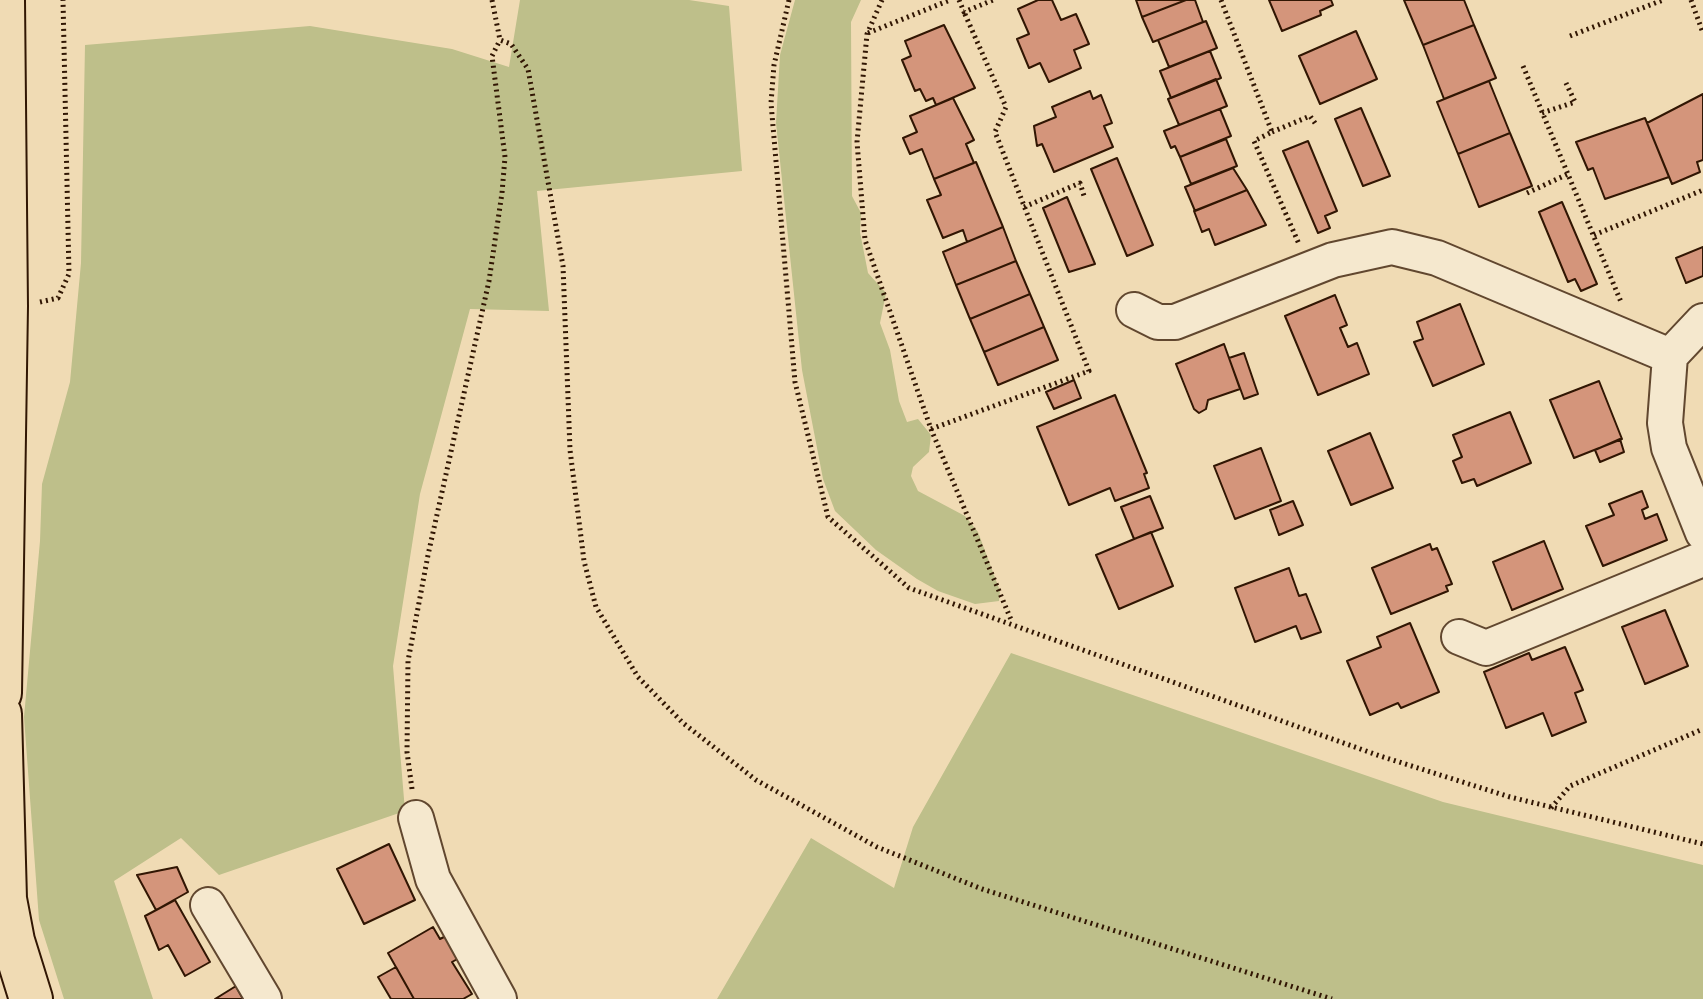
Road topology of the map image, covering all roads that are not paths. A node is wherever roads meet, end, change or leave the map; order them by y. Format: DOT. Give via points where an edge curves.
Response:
graph roads {
  1 [pos="3,0"];
  2 [pos="1134,310"];
  3 [pos="1703,321"];
  4 [pos="1670,356"];
  5 [pos="1703,533"];
  6 [pos="1703,559"];
  7 [pos="2,608"];
  8 [pos="1459,637"];
  9 [pos="0,693"];
  10 [pos="0,714"];
  11 [pos="0,733"];
  12 [pos="0,760"];
  13 [pos="416,818"];
  14 [pos="208,905"];
  15 [pos="31,999"];
  16 [pos="264,999"];
  17 [pos="499,999"];
  1 -- 7 [label="main road"];
  2 -- 4 [label="street" via="1158,322 1175,322 1370,249 1413,250"];
  3 -- 4 [label="street"];
  4 -- 5 [label="street" via="1665,423 1669,448"];
  6 -- 8 [label="street" via="1486,648"];
  7 -- 9 [label="main road"];
  10 -- 11 [label="main road"];
  11 -- 12 [label="main road"];
  12 -- 15 [label="main road" via="5,899"];
  13 -- 17 [label="street" via="433,879"];
  14 -- 16 [label="street"];
}
